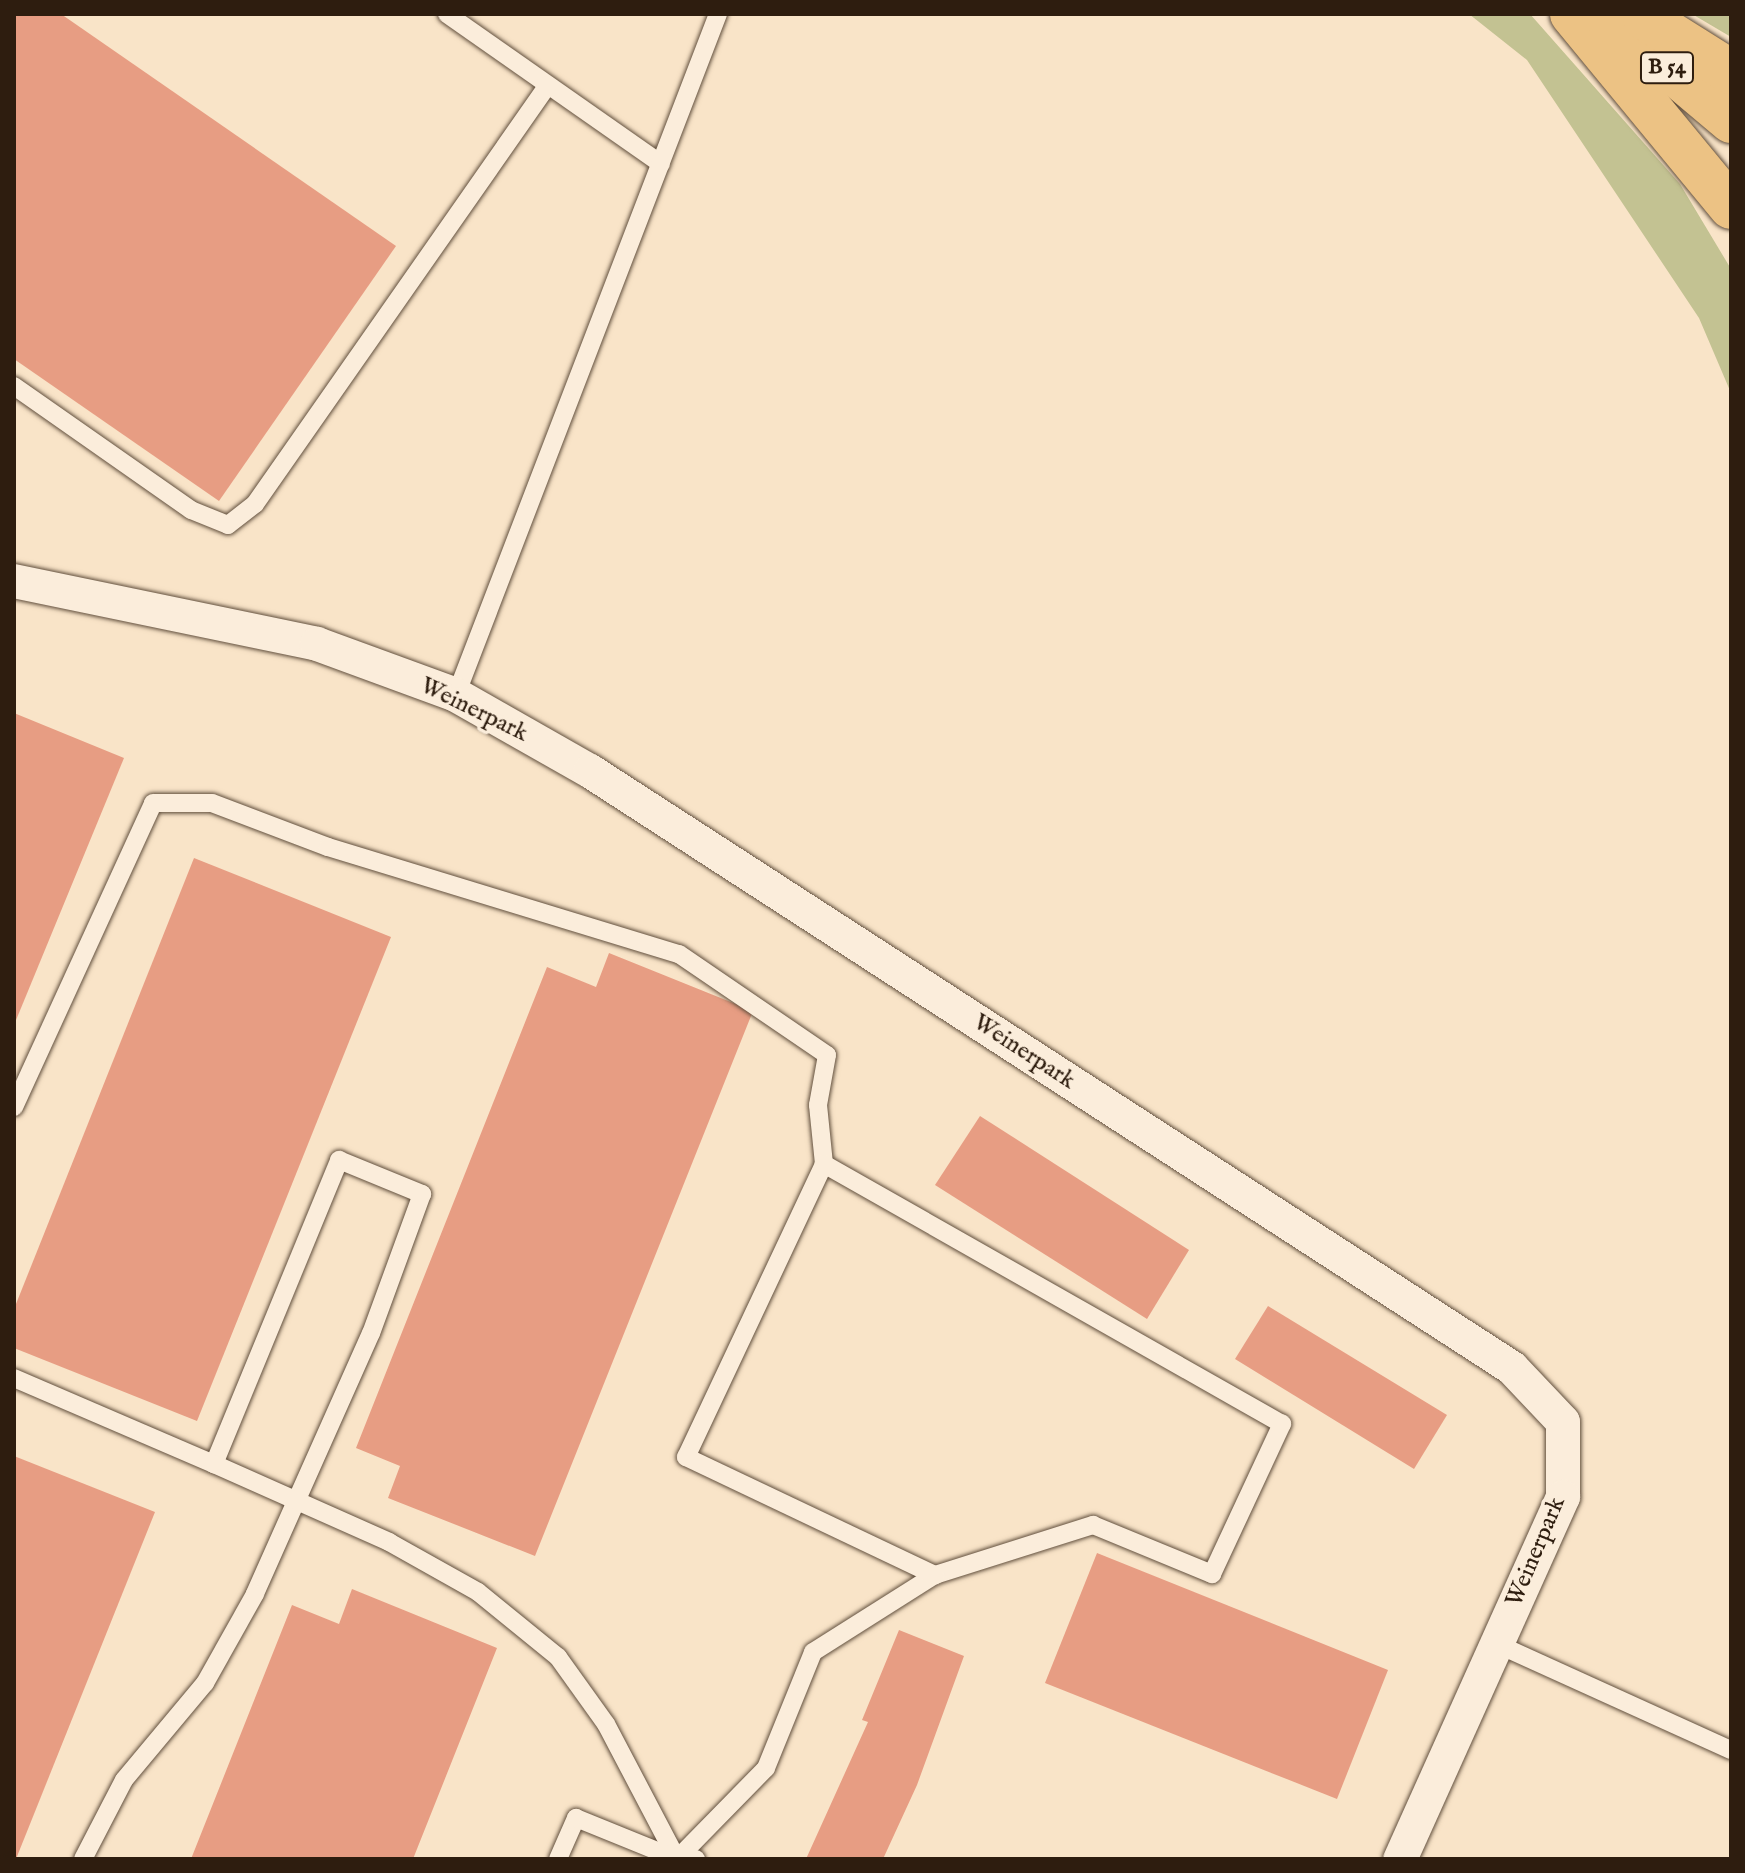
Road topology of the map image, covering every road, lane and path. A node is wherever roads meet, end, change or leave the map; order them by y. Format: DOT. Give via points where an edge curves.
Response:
graph roads {
  1 [pos="447,14"];
  2 [pos="718,14"];
  3 [pos="1572,14"];
  4 [pos="1604,14"];
  5 [pos="1638,14"];
  6 [pos="1731,72"];
  7 [pos="548,85"];
  8 [pos="1731,121"];
  9 [pos="661,164"];
  10 [pos="1731,207"];
  11 [pos="14,386"];
  12 [pos="14,581"];
  13 [pos="456,695"];
  14 [pos="14,1107"];
  15 [pos="824,1164"];
  16 [pos="14,1378"];
  17 [pos="214,1464"];
  18 [pos="295,1497"];
  19 [pos="935,1575"];
  20 [pos="1497,1644"];
  21 [pos="1731,1750"];
  22 [pos="83,1859"];
  23 [pos="558,1859"];
  24 [pos="677,1859"];
  25 [pos="696,1859"];
  26 [pos="1400,1859"];
  1 -- 7 [label="lane"];
  2 -- 9 [label="lane"];
  3 -- 10 [label="highway"];
  4 -- 8 [label="highway, B 54"];
  5 -- 6 [label="highway"];
  7 -- 9 [label="lane"];
  7 -- 11 [label="lane" via="255,504 228,525 191,510"];
  9 -- 13 [label="lane"];
  12 -- 13 [label="street, Weinerpark" via="317,644"];
  13 -- 20 [label="street, Weinerpark" via="590,771 1512,1368 1563,1422 1563,1497"];
  14 -- 15 [label="lane" via="153,803 212,803 328,847 679,954 827,1055 818,1105"];
  15 -- 19 [label="lane" via="686,1457"];
  15 -- 19 [label="lane" via="1282,1424 1212,1574 1093,1525"];
  16 -- 17 [label="lane"];
  17 -- 18 [label="lane"];
  17 -- 18 [label="lane" via="339,1160 422,1194 371,1333"];
  18 -- 22 [label="lane" via="255,1594 205,1683 124,1780"];
  18 -- 24 [label="lane" via="478,1592 558,1657 606,1724"];
  19 -- 24 [label="lane" via="813,1652 766,1768"];
  20 -- 21 [label="lane"];
  20 -- 26 [label="street, Weinerpark"];
  23 -- 24 [label="lane" via="576,1818"];
  24 -- 25 [label="lane"];
}
